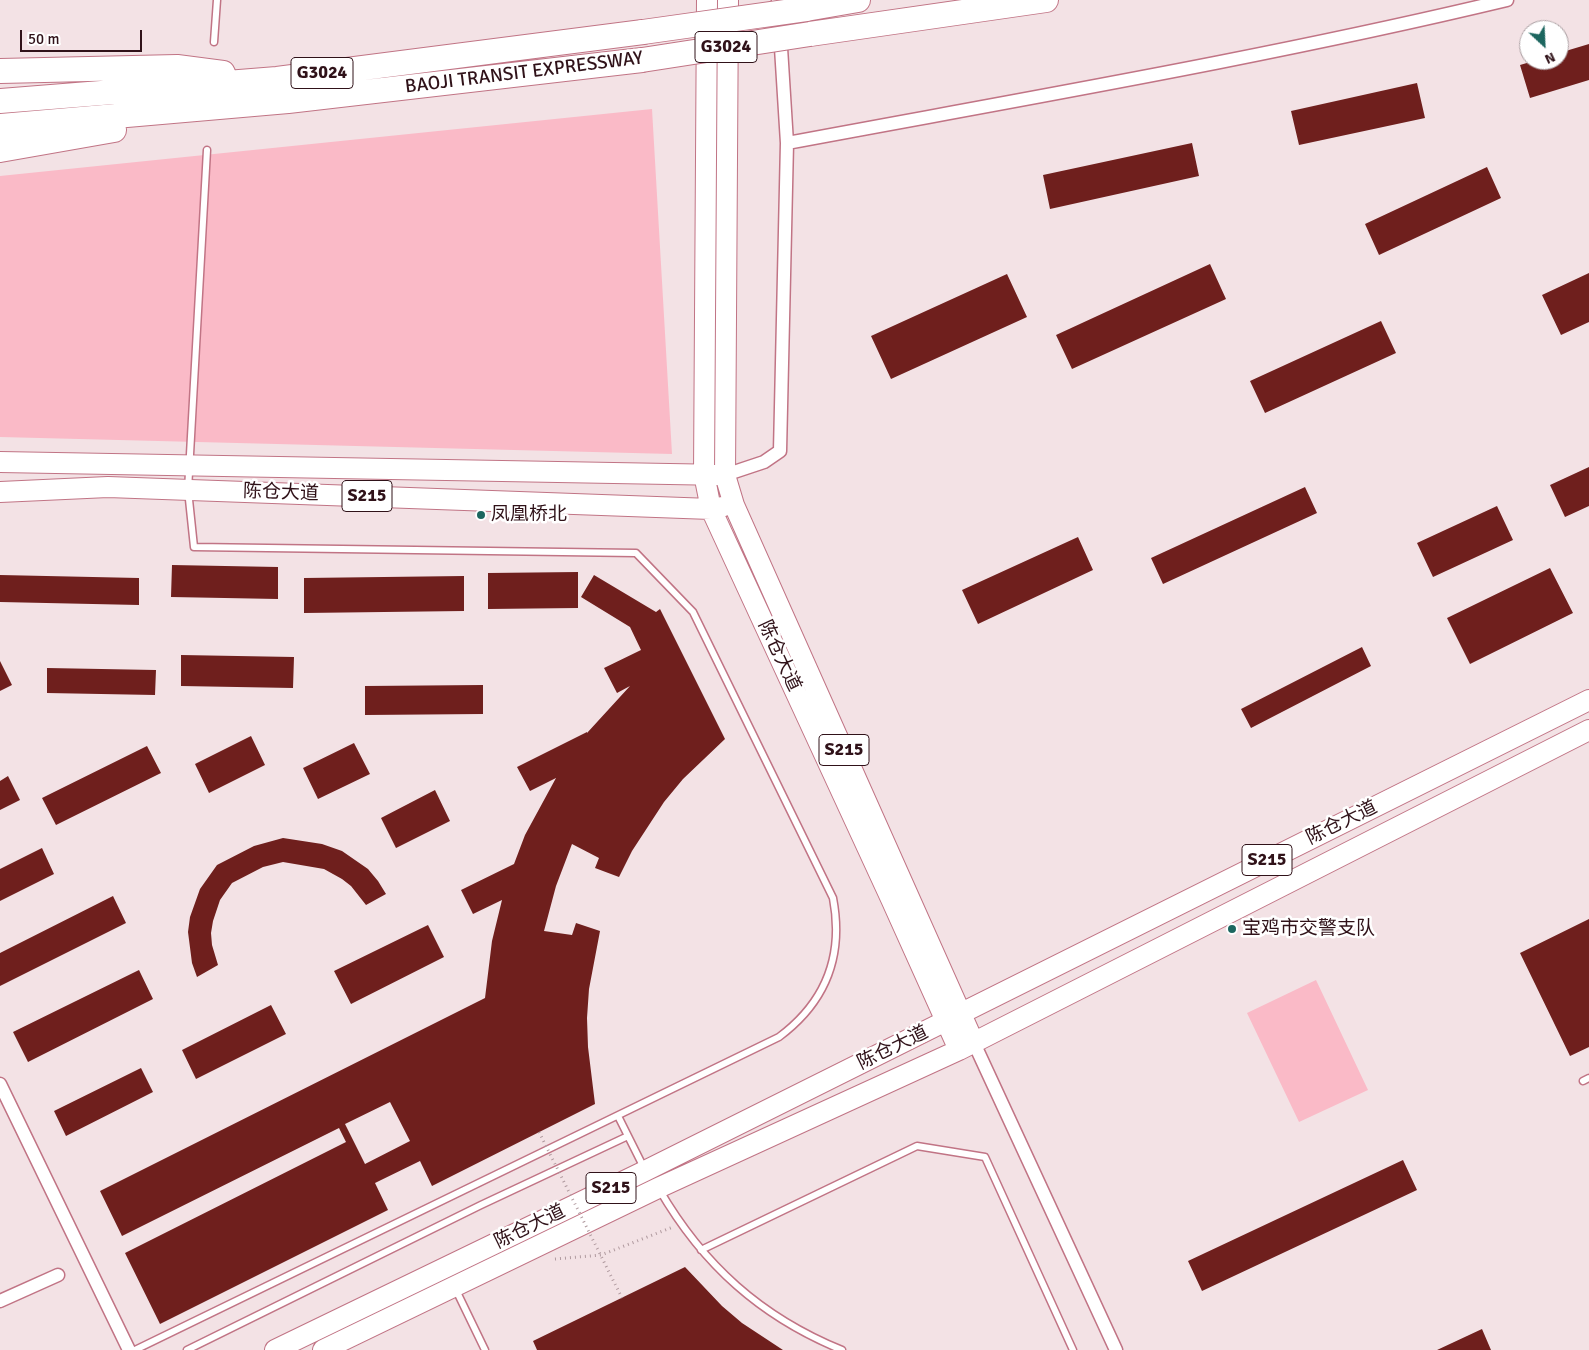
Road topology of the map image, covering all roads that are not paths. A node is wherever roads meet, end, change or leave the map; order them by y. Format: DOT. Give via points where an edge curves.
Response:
graph roads {
  1 [pos="217,0"];
  2 [pos="707,0"];
  3 [pos="728,0"];
  4 [pos="778,0"];
  5 [pos="858,0"];
  6 [pos="1046,0"];
  7 [pos="1507,0"];
  8 [pos="214,42"];
  9 [pos="0,71"];
  10 [pos="277,79"];
  11 [pos="0,101"];
  12 [pos="288,101"];
  13 [pos="0,126"];
  14 [pos="787,143"];
  15 [pos="0,150"];
  16 [pos="207,150"];
  17 [pos="0,462"];
  18 [pos="190,465"];
  19 [pos="704,474"];
  20 [pos="725,475"];
  21 [pos="188,490"];
  22 [pos="0,492"];
  23 [pos="734,505"];
  24 [pos="711,509"];
  25 [pos="1589,700"];
  26 [pos="1589,730"];
  27 [pos="954,1017"];
  28 [pos="966,1047"];
  29 [pos="0,1084"];
  30 [pos="618,1116"];
  31 [pos="628,1136"];
  32 [pos="645,1171"];
  33 [pos="658,1188"];
  34 [pos="701,1250"];
  35 [pos="58,1275"];
  36 [pos="454,1286"];
  37 [pos="0,1301"];
  38 [pos="130,1350"];
  39 [pos="135,1350"];
  40 [pos="187,1350"];
  41 [pos="275,1350"];
  42 [pos="323,1350"];
  43 [pos="485,1350"];
  44 [pos="842,1350"];
  45 [pos="1073,1350"];
  46 [pos="1116,1350"];
  1 -- 8 [label="lane"];
  2 -- 19 [label="main road"];
  3 -- 20 [label="main road, 陈仓大道"];
  4 -- 14 [label="street"];
  5 -- 10 [label="highway, BAOJI TRANSIT EXPRESSWAY / G3024, bridge" via="642,32"];
  6 -- 12 [label="highway, BAOJI TRANSIT EXPRESSWAY / G3024, bridge" via="642,60"];
  7 -- 14 [label="street" via="1172,73"];
  9 -- 10 [label="highway" via="177,67"];
  10 -- 11 [label="highway, BAOJI TRANSIT EXPRESSWAY / G3024"];
  12 -- 13 [label="highway, BAOJI TRANSIT EXPRESSWAY / G3024"];
  12 -- 15 [label="highway"];
  14 -- 20 [label="street" via="780,451 764,462"];
  16 -- 18 [label="lane"];
  17 -- 18 [label="main road"];
  18 -- 19 [label="main road"];
  18 -- 21 [label="lane"];
  19 -- 20 [label="main road"];
  19 -- 24 [label="main road"];
  20 -- 23 [label="main road, 陈仓大道 / S215"];
  21 -- 22 [label="main road, 陈仓大道 / S215" via="108,487"];
  21 -- 24 [label="main road, 陈仓大道 / S215"];
  21 -- 30 [label="lane" via="194,547 636,552 693,612 833,898 836,950 821,991 793,1026 763,1045"];
  23 -- 24 [label="main road, 陈仓大道 / S215"];
  23 -- 27 [label="main road, 陈仓大道 / S215"];
  24 -- 27 [label="main road, 陈仓大道 / S215" via="891,898"];
  25 -- 27 [label="main road, 陈仓大道 / S215"];
  26 -- 28 [label="main road, 陈仓大道 / S215"];
  27 -- 28 [label="main road, 陈仓大道 / S215"];
  27 -- 32 [label="main road, 陈仓大道 / S215"];
  28 -- 33 [label="main road, 陈仓大道 / S215"];
  28 -- 46 [label="street"];
  29 -- 38 [label="street"];
  30 -- 31 [label="lane"];
  30 -- 39 [label="lane"];
  31 -- 32 [label="lane"];
  31 -- 40 [label="lane"];
  32 -- 41 [label="main road, 陈仓大道 / S215"];
  33 -- 34 [label="lane"];
  33 -- 36 [label="main road, 陈仓大道 / S215"];
  34 -- 44 [label="lane" via="748,1297 795,1328"];
  34 -- 45 [label="lane" via="917,1146 985,1157"];
  35 -- 37 [label="street"];
  36 -- 42 [label="main road, 陈仓大道 / S215"];
  36 -- 43 [label="lane"];
}
